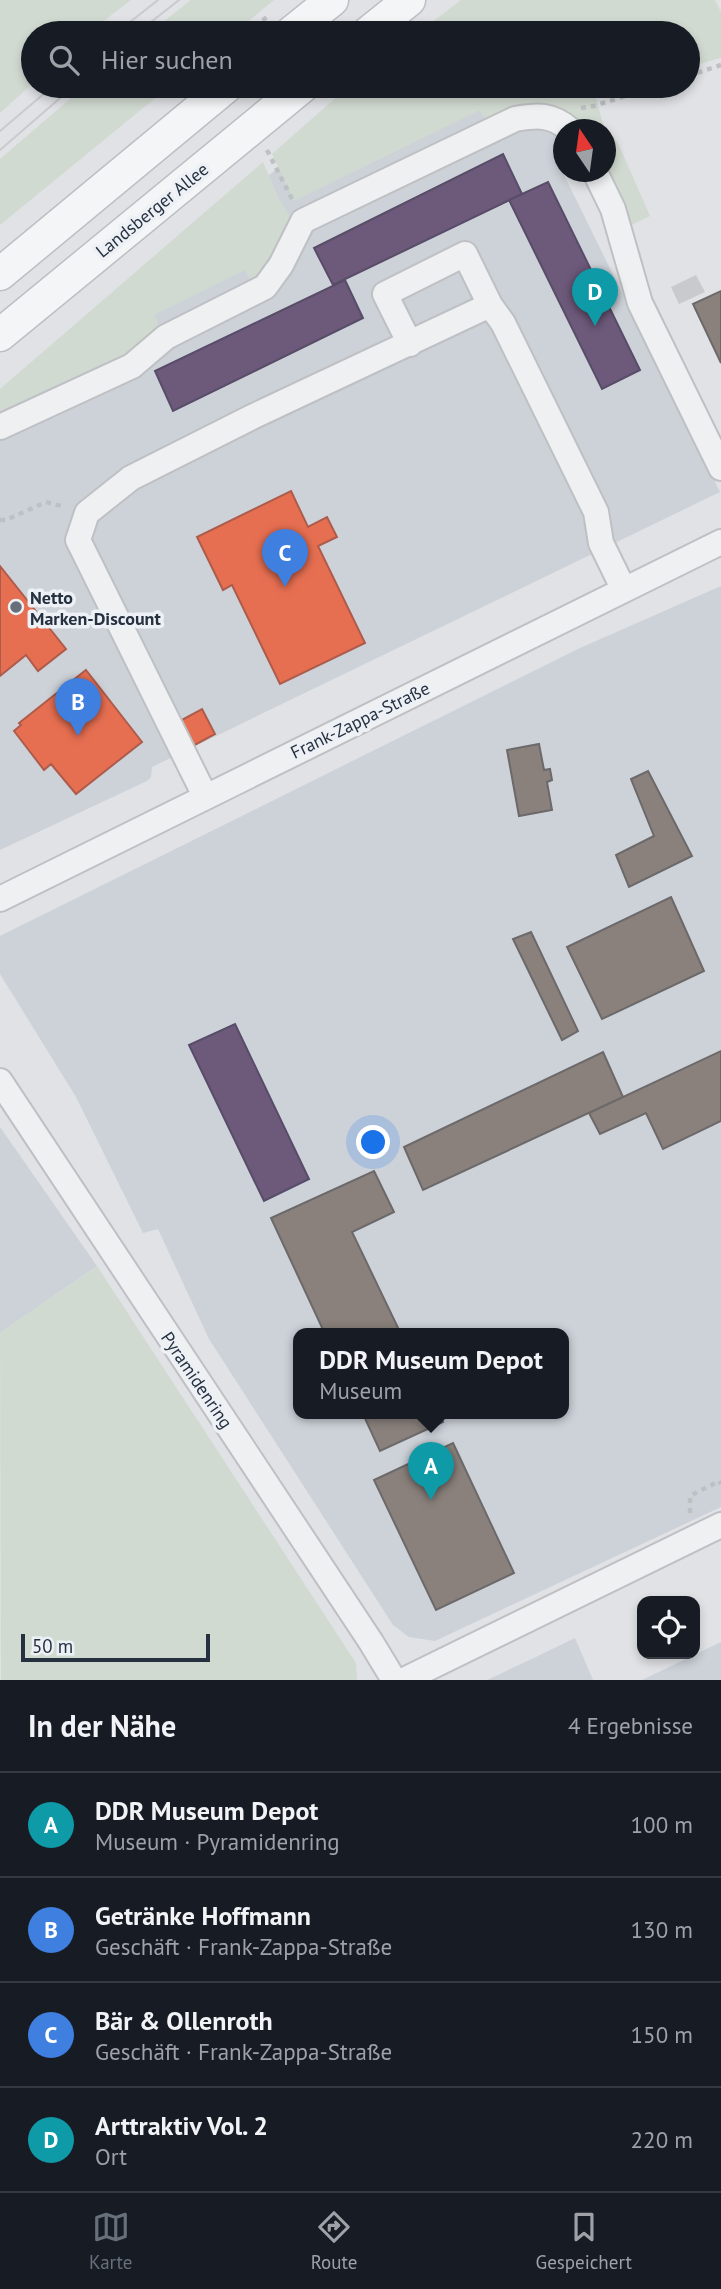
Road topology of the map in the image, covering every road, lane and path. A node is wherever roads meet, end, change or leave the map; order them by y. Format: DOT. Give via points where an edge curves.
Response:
graph roads {
  1 [pos="332,0"];
  2 [pos="408,0"];
  3 [pos="306,21"];
  4 [pos="383,21"];
  5 [pos="721,65"];
  6 [pos="700,72"];
  7 [pos="213,98"];
  8 [pos="288,98"];
  9 [pos="619,98"];
  10 [pos="594,106"];
  11 [pos="556,119"];
  12 [pos="270,156"];
  13 [pos="600,182"];
  14 [pos="286,187"];
  15 [pos="0,274"];
  16 [pos="490,305"];
  17 [pos="0,335"];
  18 [pos="410,344"];
  19 [pos="0,427"];
  20 [pos="721,468"];
  21 [pos="87,513"];
  22 [pos="0,520"];
  23 [pos="721,542"];
  24 [pos="624,590"];
  25 [pos="205,796"];
  26 [pos="0,899"];
  27 [pos="0,1081"];
  28 [pos="721,1484"];
  29 [pos="690,1516"];
  30 [pos="721,1526"];
  31 [pos="394,1680"];
  32 [pos="404,1680"];
  1 -- 3 [label="main road"];
  2 -- 4 [label="main road"];
  5 -- 6 [label="path"];
  7 -- 15 [label="main road"];
  8 -- 17 [label="main road, Landsberger Allee"];
  9 -- 10 [label="path"];
  11 -- 19 [label="street" via="542,115 515,119 303,221 265,288 166,337 132,366"];
  12 -- 14 [label="path"];
  13 -- 20 [label="street" via="613,209 640,303"];
  16 -- 18 [label="street"];
  16 -- 18 [label="street" via="465,254 385,294"];
  16 -- 24 [label="street" via="596,512 601,543"];
  18 -- 21 [label="street" via="131,478"];
  21 -- 22 [label="path" via="46,502"];
  21 -- 25 [label="street" via="78,540"];
  23 -- 24 [label="street, Frank-Zappa-Straße"];
  24 -- 25 [label="street, Frank-Zappa-Straße"];
  25 -- 26 [label="street, Frank-Zappa-Straße"];
  27 -- 31 [label="street, Pyramidenring"];
  28 -- 29 [label="path" via="690,1496"];
  30 -- 32 [label="street"];
}
